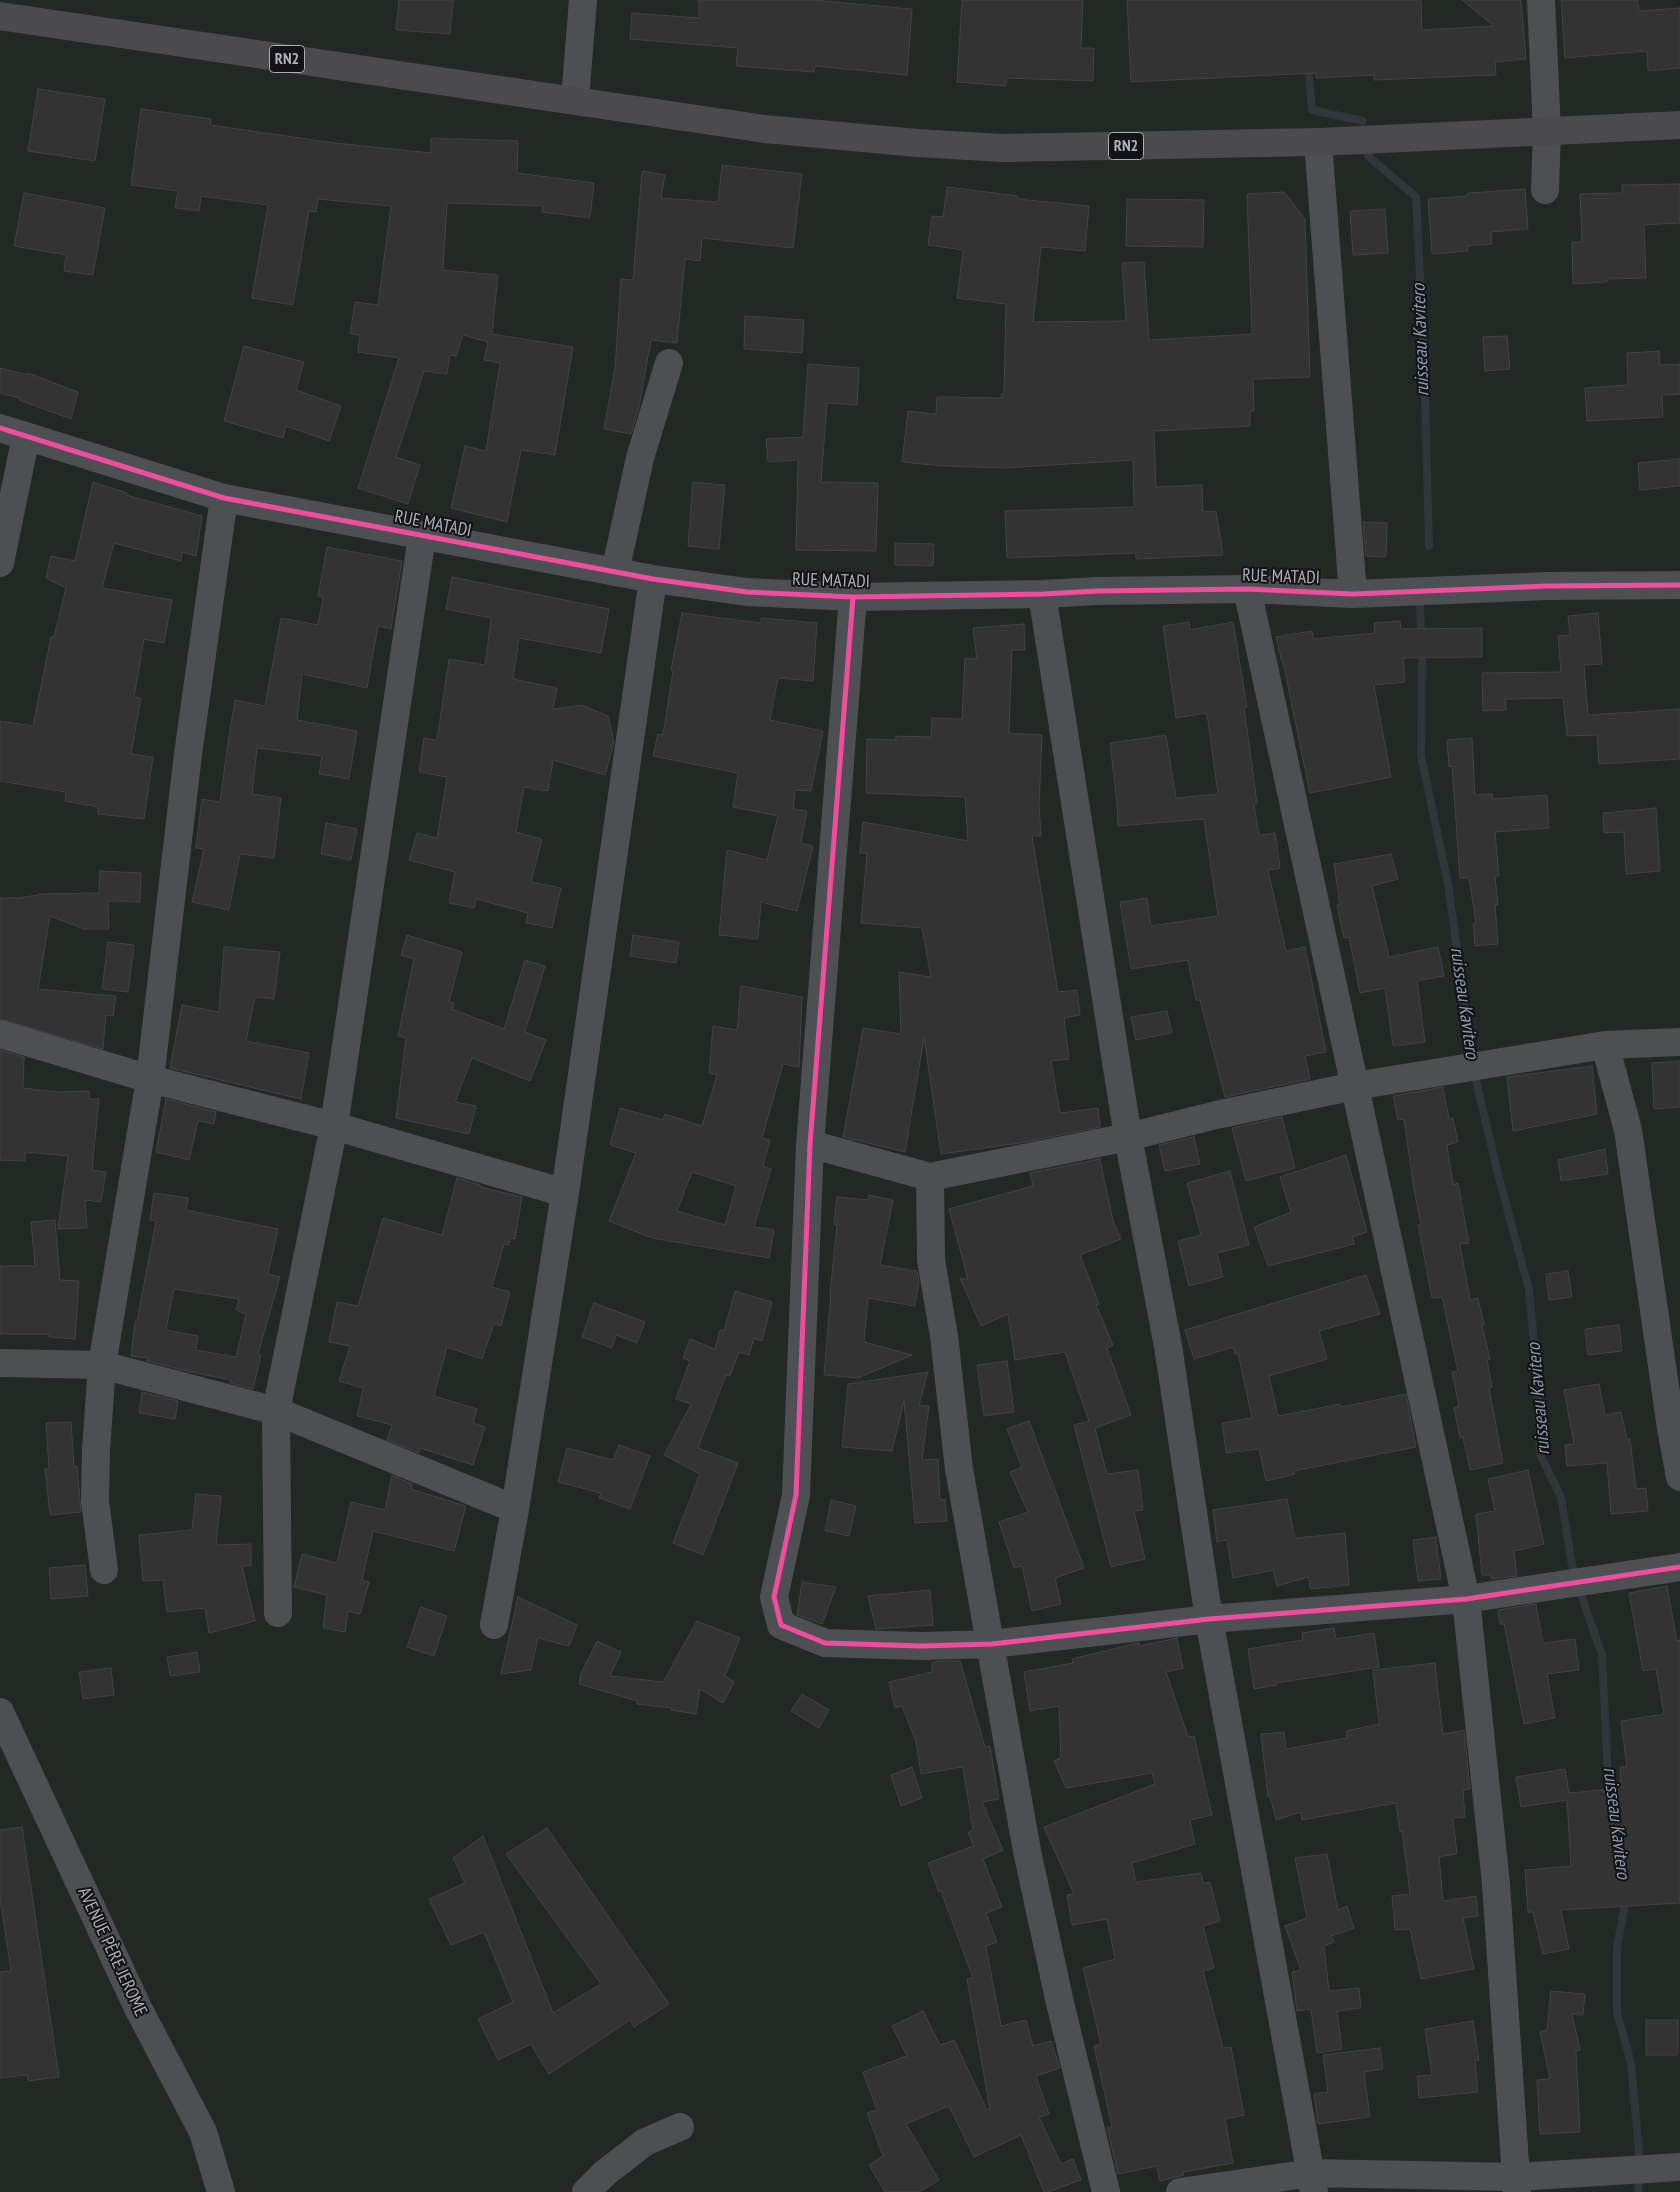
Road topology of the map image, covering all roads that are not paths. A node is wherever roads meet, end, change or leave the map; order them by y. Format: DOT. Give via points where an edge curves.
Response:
graph roads {
  1 [pos="583,0"];
  2 [pos="1541,0"];
  3 [pos="0,16"];
  4 [pos="575,99"];
  5 [pos="1680,125"];
  6 [pos="1547,131"];
  7 [pos="1318,142"];
  8 [pos="1545,190"];
  9 [pos="669,363"];
  10 [pos="0,428"];
  11 [pos="26,436"];
  12 [pos="224,498"];
  13 [pos="422,536"];
  14 [pos="0,563"];
  15 [pos="615,572"];
  16 [pos="653,579"];
  17 [pos="1680,585"];
  18 [pos="1247,589"];
  19 [pos="1042,594"];
  20 [pos="1353,594"];
  21 [pos="853,597"];
  22 [pos="0,1034"];
  23 [pos="1680,1042"];
  24 [pos="1605,1045"];
  25 [pos="150,1079"];
  26 [pos="1355,1086"];
  27 [pos="334,1126"];
  28 [pos="1128,1137"];
  29 [pos="810,1144"];
  30 [pos="930,1178"];
  31 [pos="565,1193"];
  32 [pos="0,1363"];
  33 [pos="102,1364"];
  34 [pos="276,1412"];
  35 [pos="1680,1477"];
  36 [pos="515,1509"];
  37 [pos="1680,1567"];
  38 [pos="104,1570"];
  39 [pos="1466,1599"];
  40 [pos="278,1613"];
  41 [pos="1209,1619"];
  42 [pos="494,1625"];
  43 [pos="992,1644"];
  44 [pos="0,1712"];
  45 [pos="680,2127"];
  46 [pos="1680,2167"];
  47 [pos="1313,2182"];
  48 [pos="1516,2185"];
  49 [pos="221,2192"];
  50 [pos="586,2192"];
  51 [pos="1106,2192"];
  52 [pos="1180,2192"];
  1 -- 4 [label="street"];
  2 -- 6 [label="street"];
  3 -- 4 [label="highway, RN2"];
  4 -- 7 [label="highway, RN2" via="766,128 1003,148"];
  5 -- 6 [label="highway, RN2"];
  6 -- 7 [label="highway, RN2"];
  6 -- 8 [label="street"];
  7 -- 20 [label="street"];
  9 -- 15 [label="street" via="640,458"];
  10 -- 11 [label="street, RUE MATADI"];
  11 -- 12 [label="street, RUE MATADI"];
  11 -- 14 [label="street"];
  12 -- 13 [label="street, RUE MATADI"];
  12 -- 25 [label="street" via="188,754"];
  13 -- 15 [label="street, RUE MATADI"];
  13 -- 27 [label="street"];
  15 -- 16 [label="street, RUE MATADI"];
  16 -- 21 [label="street, RUE MATADI" via="747,592"];
  16 -- 31 [label="street"];
  17 -- 20 [label="street, RUE MATADI" via="1547,586"];
  18 -- 19 [label="street, RUE MATADI"];
  18 -- 20 [label="street, RUE MATADI"];
  18 -- 26 [label="street"];
  19 -- 21 [label="street, RUE MATADI"];
  19 -- 28 [label="street"];
  21 -- 29 [label="street"];
  22 -- 25 [label="street"];
  23 -- 24 [label="street"];
  24 -- 26 [label="street"];
  24 -- 35 [label="street" via="1628,1130"];
  25 -- 27 [label="street"];
  25 -- 33 [label="street"];
  26 -- 28 [label="street" via="1216,1114"];
  26 -- 39 [label="street"];
  27 -- 31 [label="street"];
  27 -- 34 [label="street"];
  28 -- 30 [label="street"];
  28 -- 41 [label="street" via="1168,1346"];
  29 -- 30 [label="street"];
  29 -- 43 [label="street" via="796,1495 774,1597 781,1625 825,1643"];
  30 -- 43 [label="street" via="931,1260 944,1336 959,1468"];
  31 -- 36 [label="street"];
  32 -- 33 [label="street"];
  33 -- 34 [label="street"];
  33 -- 38 [label="street" via="95,1501"];
  34 -- 36 [label="street"];
  34 -- 40 [label="street"];
  36 -- 42 [label="street"];
  37 -- 39 [label="street"];
  39 -- 41 [label="street"];
  39 -- 48 [label="street" via="1496,1884"];
  41 -- 43 [label="street"];
  41 -- 47 [label="street"];
  43 -- 51 [label="street" via="1027,1852"];
  44 -- 49 [label="street, AVENUE PÈRE JEROME" via="138,2008 203,2132"];
  45 -- 50 [label="street" via="645,2142 604,2173"];
  46 -- 48 [label="street"];
  47 -- 48 [label="street"];
  47 -- 52 [label="street"];
}
